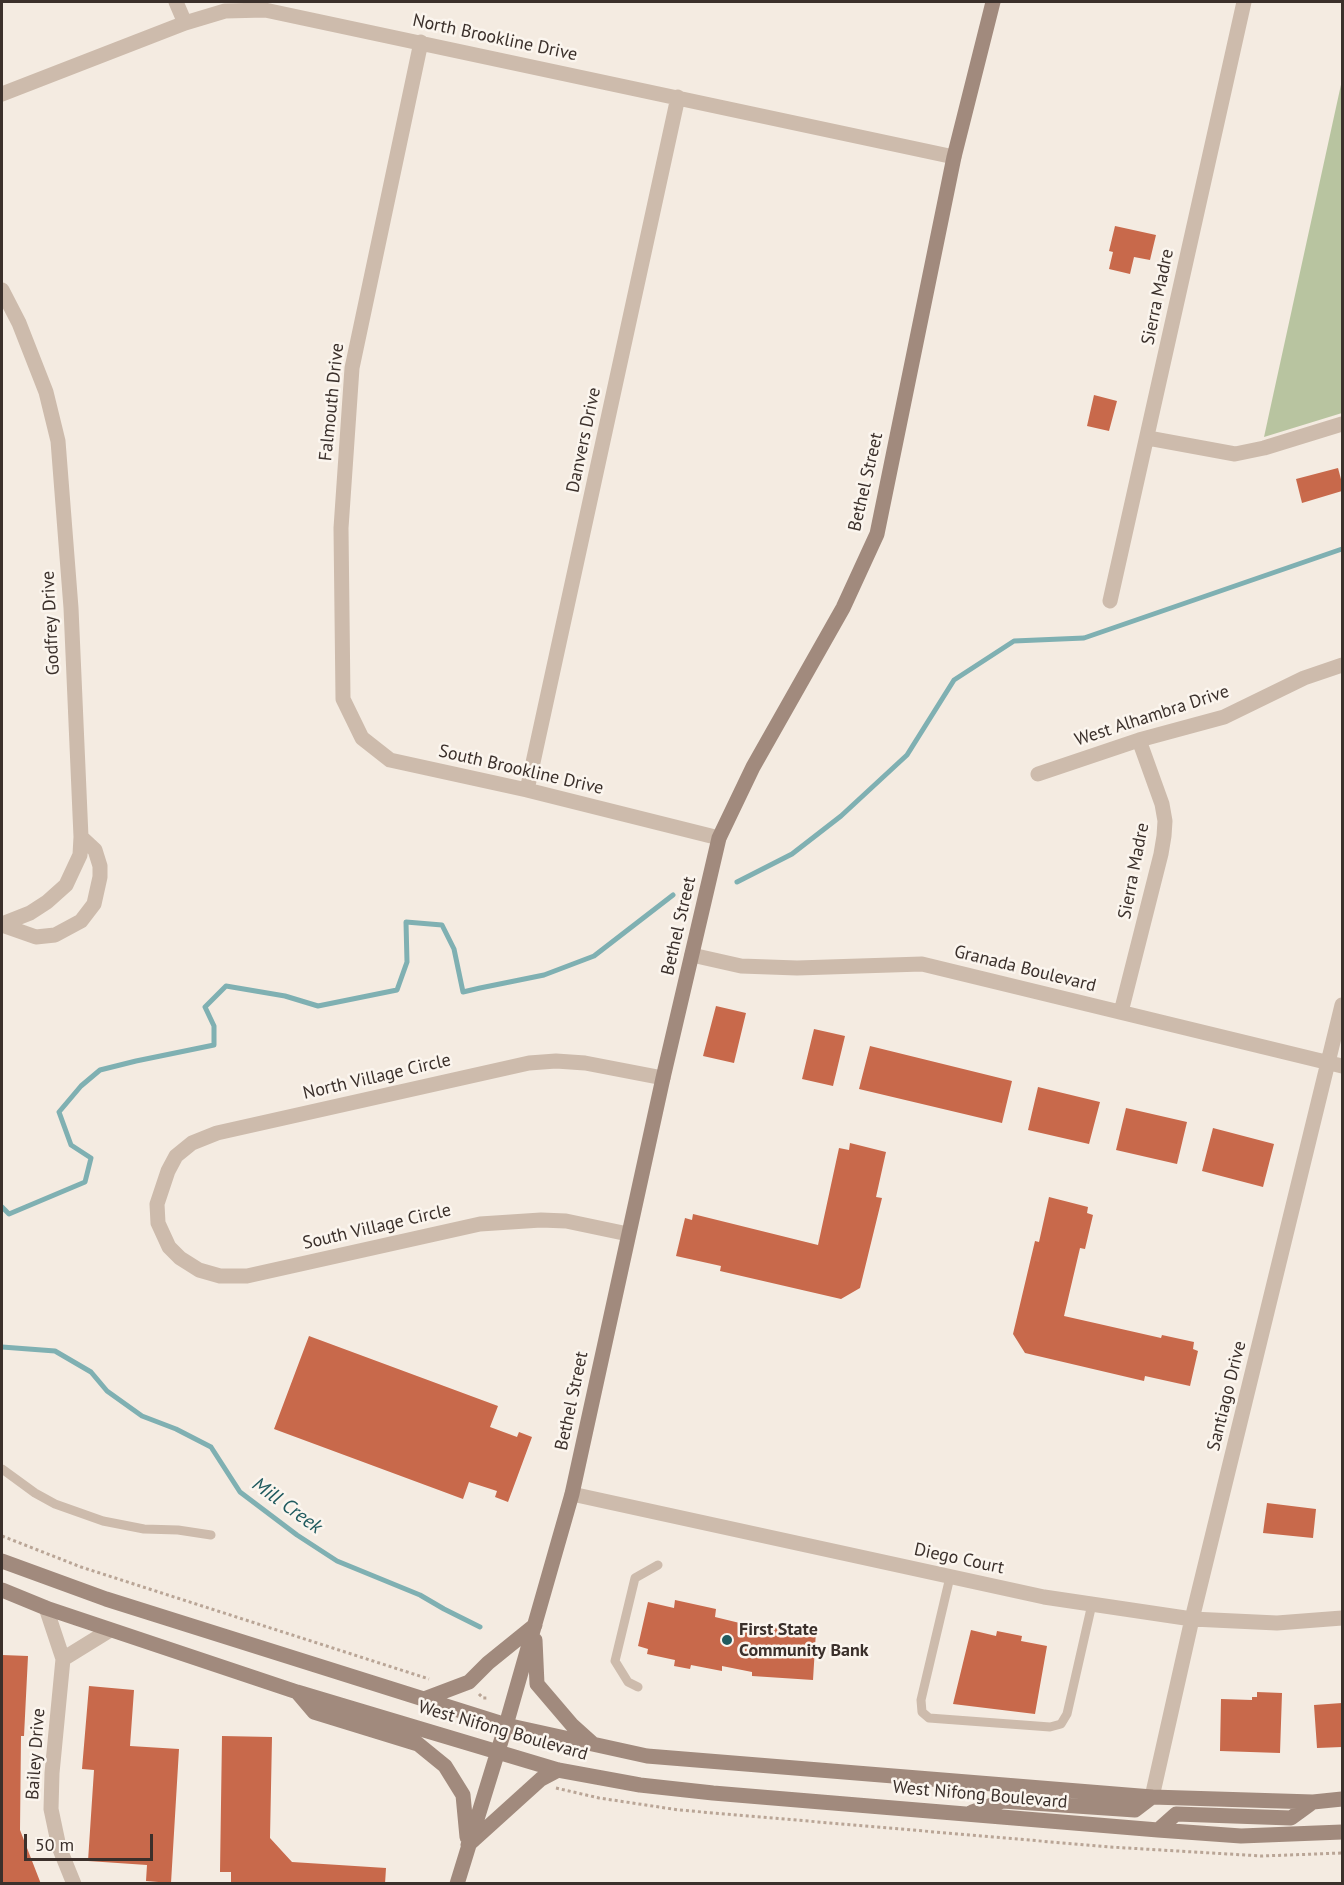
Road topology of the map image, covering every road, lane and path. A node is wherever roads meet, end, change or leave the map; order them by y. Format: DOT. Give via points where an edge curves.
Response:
graph roads {
  1 [pos="176,2"];
  2 [pos="993,2"];
  3 [pos="1244,2"];
  4 [pos="185,23"];
  5 [pos="421,42"];
  6 [pos="2,94"];
  7 [pos="678,97"];
  8 [pos="954,157"];
  9 [pos="2,290"];
  10 [pos="1342,424"];
  11 [pos="1148,438"];
  12 [pos="1110,602"];
  13 [pos="1342,665"];
  14 [pos="343,699"];
  15 [pos="1139,740"];
  16 [pos="1038,774"];
  17 [pos="527,790"];
  18 [pos="81,837"];
  19 [pos="719,838"];
  20 [pos="2,924"];
  21 [pos="692,955"];
  22 [pos="1342,1005"];
  23 [pos="1121,1012"];
  24 [pos="1335,1064"];
  25 [pos="663,1078"];
  26 [pos="158,1223"];
  27 [pos="628,1234"];
  28 [pos="2,1469"];
  29 [pos="572,1494"];
  30 [pos="211,1535"];
  31 [pos="2,1536"];
  32 [pos="2,1561"];
  33 [pos="658,1565"];
  34 [pos="950,1577"];
  35 [pos="2,1590"];
  36 [pos="1092,1604"];
  37 [pos="46,1608"];
  38 [pos="1342,1618"];
  39 [pos="1192,1619"];
  40 [pos="535,1625"];
  41 [pos="110,1630"];
  42 [pos="63,1659"];
  43 [pos="431,1679"];
  44 [pos="638,1687"];
  45 [pos="297,1692"];
  46 [pos="424,1699"];
  47 [pos="506,1725"];
  48 [pos="594,1745"];
  49 [pos="497,1752"];
  50 [pos="558,1770"];
  51 [pos="1152,1797"];
  52 [pos="1342,1799"];
  53 [pos="1313,1802"];
  54 [pos="966,1814"];
  55 [pos="1158,1830"];
  56 [pos="1342,1832"];
  57 [pos="468,1845"];
  58 [pos="74,1884"];
  59 [pos="457,1884"];
  1 -- 4 [label="street"];
  2 -- 8 [label="main road, Bethel Street"];
  3 -- 11 [label="street, Sierra Madre"];
  4 -- 5 [label="street, North Brookline Drive" via="225,11 265,10"];
  4 -- 6 [label="street, North Brookline Drive"];
  5 -- 7 [label="street, North Brookline Drive"];
  5 -- 14 [label="street, Falmouth Drive" via="352,368 341,528"];
  7 -- 8 [label="street, North Brookline Drive"];
  7 -- 17 [label="street, Danvers Drive"];
  8 -- 19 [label="main road, Bethel Street" via="877,534 843,608 753,767"];
  9 -- 18 [label="street, Godfrey Drive" via="46,393 58,441 71,608"];
  10 -- 11 [label="street" via="1235,454"];
  11 -- 12 [label="street, Sierra Madre"];
  13 -- 15 [label="street, West Alhambra Drive" via="1304,678 1224,717"];
  14 -- 17 [label="street, South Brookline Drive" via="362,738 390,760"];
  15 -- 16 [label="street, West Alhambra Drive"];
  15 -- 23 [label="street, Sierra Madre" via="1165,821 1161,854"];
  17 -- 19 [label="street, South Brookline Drive"];
  18 -- 20 [label="street, Godfrey Drive" via="80,855 66,885 30,913"];
  18 -- 20 [label="street" via="95,850 100,877 94,904 81,921 55,935 36,937"];
  19 -- 21 [label="main road, Bethel Street"];
  21 -- 23 [label="street, Granada Boulevard" via="741,966 922,964"];
  21 -- 25 [label="main road, Bethel Street"];
  22 -- 24 [label="street, Santiago Drive"];
  23 -- 24 [label="street, Granada Boulevard"];
  24 -- 39 [label="street, Santiago Drive"];
  25 -- 26 [label="street, North Village Circle" via="585,1063 529,1063 217,1133 192,1143 176,1156 157,1204"];
  25 -- 27 [label="main road, Bethel Street"];
  26 -- 27 [label="street, South Village Circle" via="180,1258 199,1270 220,1276 247,1276 480,1224 566,1221"];
  27 -- 29 [label="main road, Bethel Street"];
  28 -- 30 [label="lane" via="55,1504 103,1521"];
  29 -- 34 [label="street, Diego Court"];
  29 -- 40 [label="main road, Bethel Street"];
  31 -- 43 [label="path" via="81,1567"];
  32 -- 46 [label="main road, West Nifong Boulevard" via="106,1599"];
  33 -- 44 [label="lane" via="635,1578 615,1661 628,1683"];
  34 -- 36 [label="street, Diego Court"];
  34 -- 36 [label="lane" via="921,1700 922,1712 929,1718 1050,1727 1061,1724 1067,1714"];
  35 -- 37 [label="main road, West Nifong Boulevard"];
  36 -- 39 [label="street, Diego Court"];
  37 -- 41 [label="main road, West Nifong Boulevard"];
  37 -- 42 [label="street, Bailey Drive"];
  38 -- 39 [label="street, Diego Court" via="1277,1623"];
  39 -- 51 [label="street, Santiago Drive"];
  40 -- 46 [label="main road" via="469,1682"];
  40 -- 47 [label="main road, Bethel Street"];
  40 -- 48 [label="main road" via="537,1684"];
  41 -- 42 [label="street"];
  41 -- 45 [label="main road, West Nifong Boulevard"];
  42 -- 58 [label="street, Bailey Drive" via="51,1809 59,1847"];
  45 -- 49 [label="main road, West Nifong Boulevard"];
  45 -- 57 [label="main road" via="314,1712 418,1744 445,1766 463,1795"];
  46 -- 47 [label="main road, West Nifong Boulevard"];
  47 -- 48 [label="main road, West Nifong Boulevard"];
  47 -- 49 [label="main road, Bethel Street"];
  48 -- 51 [label="main road, West Nifong Boulevard" via="647,1756"];
  49 -- 50 [label="main road, West Nifong Boulevard"];
  49 -- 57 [label="main road, Bethel Street"];
  50 -- 54 [label="main road, West Nifong Boulevard" via="713,1793"];
  50 -- 57 [label="main road" via="541,1779"];
  51 -- 53 [label="main road, West Nifong Boulevard"];
  51 -- 54 [label="main road" via="1135,1810 1003,1801"];
  52 -- 53 [label="main road, West Nifong Boulevard"];
  53 -- 55 [label="main road" via="1291,1818 1176,1814"];
  54 -- 55 [label="main road, West Nifong Boulevard"];
  55 -- 56 [label="main road, West Nifong Boulevard" via="1241,1836"];
  57 -- 59 [label="main road, Bethel Street"];
}
